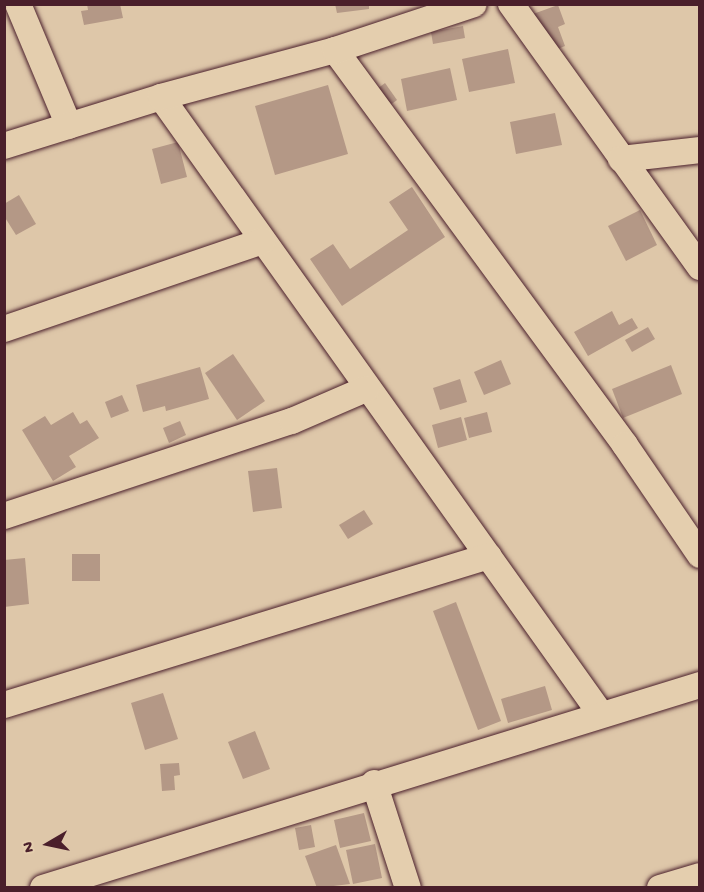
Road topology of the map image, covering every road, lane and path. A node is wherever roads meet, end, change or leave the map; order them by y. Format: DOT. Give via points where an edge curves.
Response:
graph roads {
  1 [pos="18,4"];
  2 [pos="474,4"];
  3 [pos="511,4"];
  4 [pos="335,50"];
  5 [pos="161,97"];
  6 [pos="69,126"];
  7 [pos="4,146"];
  8 [pos="699,150"];
  9 [pos="621,159"];
  10 [pos="262,241"];
  11 [pos="699,267"];
  12 [pos="4,329"];
  13 [pos="366,389"];
  14 [pos="4,516"];
  15 [pos="699,555"];
  16 [pos="489,556"];
  17 [pos="699,685"];
  18 [pos="4,705"];
  19 [pos="600,713"];
  20 [pos="374,783"];
  21 [pos="699,876"];
  22 [pos="43,888"];
  23 [pos="408,888"];
  24 [pos="660,888"];
  1 -- 6 [label="street"];
  2 -- 4 [label="street"];
  3 -- 9 [label="street"];
  4 -- 5 [label="street"];
  4 -- 15 [label="street" via="625,445"];
  5 -- 6 [label="street"];
  5 -- 10 [label="street"];
  6 -- 7 [label="street"];
  8 -- 9 [label="street"];
  9 -- 11 [label="street"];
  10 -- 12 [label="street"];
  10 -- 13 [label="street"];
  13 -- 14 [label="street" via="292,421"];
  13 -- 16 [label="street"];
  16 -- 18 [label="street"];
  16 -- 19 [label="street"];
  17 -- 19 [label="street"];
  19 -- 20 [label="street"];
  20 -- 22 [label="street"];
  20 -- 23 [label="street"];
  21 -- 24 [label="street"];
}
